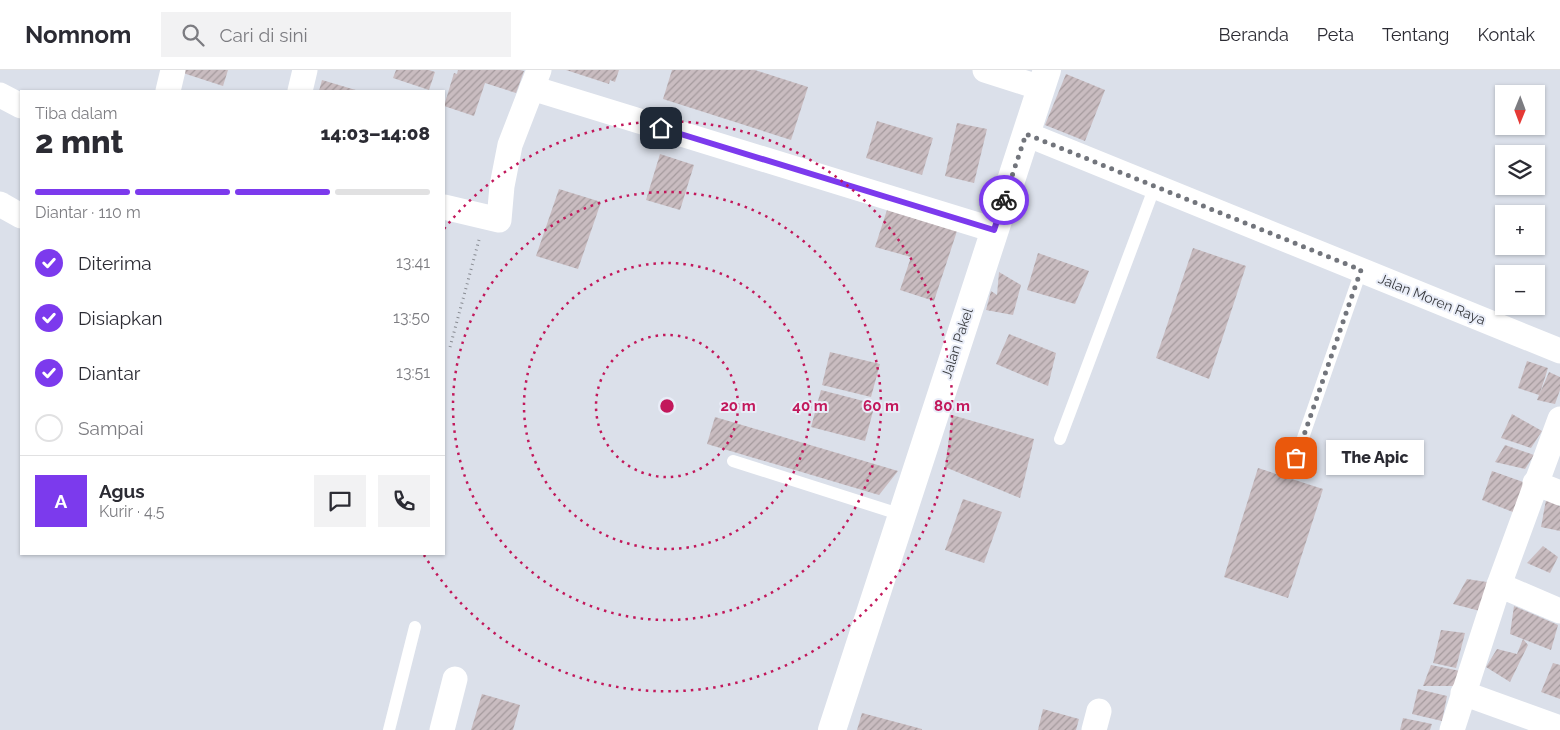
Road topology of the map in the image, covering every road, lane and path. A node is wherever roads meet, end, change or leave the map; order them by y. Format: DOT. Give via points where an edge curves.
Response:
graph roads {
  1 [pos="174,70"];
  2 [pos="305,70"];
  3 [pos="985,70"];
  4 [pos="535,79"];
  5 [pos="1044,79"];
  6 [pos="168,90"];
  7 [pos="300,90"];
  8 [pos="0,96"];
  9 [pos="20,106"];
  10 [pos="1026,134"];
  11 [pos="1155,186"];
  12 [pos="0,204"];
  13 [pos="445,207"];
  14 [pos="20,215"];
  15 [pos="492,219"];
  16 [pos="994,230"];
  17 [pos="1361,270"];
  18 [pos="450,346"];
  19 [pos="1560,351"];
  20 [pos="1560,419"];
  21 [pos="1060,439"];
  22 [pos="1296,458"];
  23 [pos="733,461"];
  24 [pos="1535,483"];
  25 [pos="1560,493"];
  26 [pos="901,517"];
  27 [pos="1499,585"];
  28 [pos="1560,611"];
  29 [pos="415,627"];
  30 [pos="455,679"];
  31 [pos="1463,693"];
  32 [pos="1560,728"];
  33 [pos="389,730"];
  34 [pos="442,730"];
  35 [pos="832,730"];
  36 [pos="1452,730"];
  1 -- 6 [label="street"];
  2 -- 7 [label="street"];
  3 -- 5 [label="street"];
  4 -- 15 [label="street" via="510,145"];
  4 -- 16 [label="street"];
  5 -- 10 [label="street, Jalan Pakel"];
  8 -- 9 [label="street"];
  10 -- 11 [label="street, Jalan Moren Raya"];
  10 -- 16 [label="street, Jalan Pakel"];
  11 -- 17 [label="street, Jalan Moren Raya"];
  11 -- 21 [label="lane"];
  12 -- 14 [label="street"];
  13 -- 15 [label="street"];
  15 -- 18 [label="path"];
  16 -- 26 [label="street, Jalan Pakel"];
  17 -- 19 [label="street, Jalan Moren Raya"];
  17 -- 22 [label="lane"];
  20 -- 24 [label="street"];
  23 -- 26 [label="lane"];
  24 -- 25 [label="street"];
  24 -- 27 [label="street"];
  26 -- 35 [label="street, Jalan Pakel"];
  27 -- 28 [label="street"];
  27 -- 31 [label="street"];
  29 -- 33 [label="lane"];
  30 -- 34 [label="street"];
  31 -- 32 [label="street"];
  31 -- 36 [label="street"];
}
